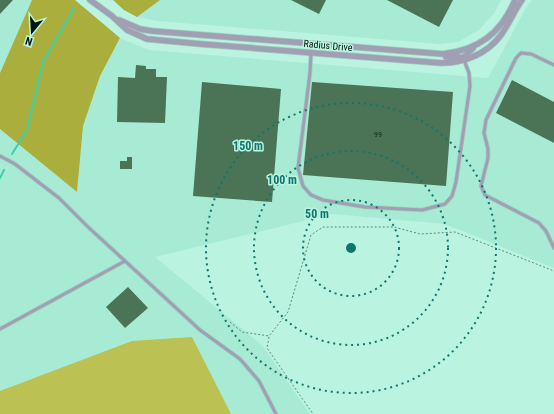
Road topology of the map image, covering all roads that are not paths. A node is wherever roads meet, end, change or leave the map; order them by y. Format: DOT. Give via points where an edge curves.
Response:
graph roads {
  1 [pos="91,0"];
  2 [pos="515,0"];
  3 [pos="522,0"];
  4 [pos="112,16"];
  5 [pos="220,37"];
  6 [pos="297,43"];
  7 [pos="476,46"];
  8 [pos="280,50"];
  9 [pos="402,51"];
  10 [pos="311,53"];
  11 [pos="356,57"];
  12 [pos="464,60"];
  13 [pos="554,65"];
  14 [pos="0,156"];
  15 [pos="554,248"];
  16 [pos="125,261"];
  17 [pos="0,329"];
  18 [pos="276,414"];
  1 -- 4 [label="street, Radius Drive"];
  2 -- 7 [label="street, Radius Drive" via="498,29"];
  3 -- 12 [label="street, Radius Drive" via="494,44 480,54"];
  4 -- 5 [label="street, Radius Drive" via="140,30"];
  4 -- 8 [label="street, Radius Drive" via="127,30 147,39"];
  5 -- 6 [label="street, Radius Drive"];
  5 -- 8 [label="street" via="241,42 275,44"];
  6 -- 9 [label="street, Radius Drive"];
  6 -- 11 [label="street" via="299,48 340,52"];
  7 -- 9 [label="street, Radius Drive" via="443,54"];
  7 -- 12 [label="street" via="468,52"];
  8 -- 10 [label="street, Radius Drive"];
  9 -- 12 [label="street" via="433,57 458,57"];
  10 -- 11 [label="street, Radius Drive"];
  10 -- 12 [label="lane" via="298,168 303,186 311,195 323,200 365,207 422,210 445,204 452,196 456,182 470,86 469,72"];
  11 -- 12 [label="street, Radius Drive" via="441,63"];
  13 -- 15 [label="lane" via="531,54 521,53 516,58 486,120 484,133 488,158 482,186 485,195 539,223"];
  14 -- 16 [label="lane" via="15,164 59,198"];
  16 -- 17 [label="lane"];
  16 -- 18 [label="lane" via="200,330 240,359 259,381"];
}
